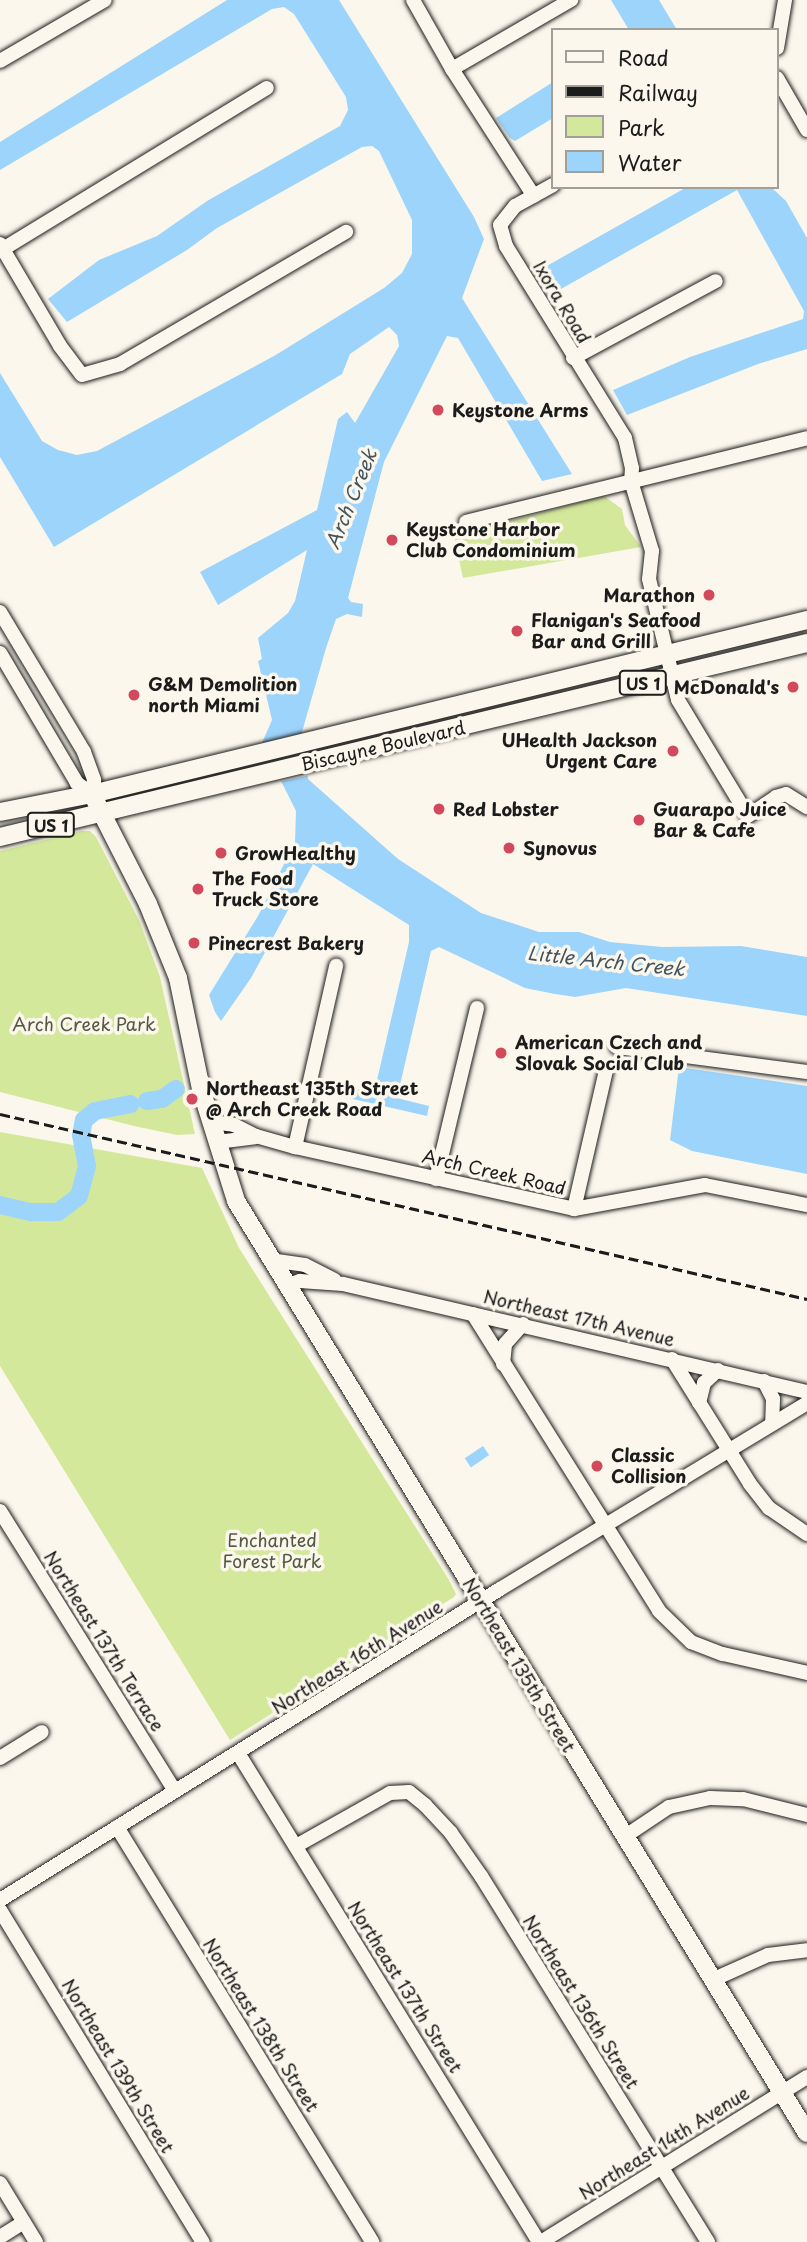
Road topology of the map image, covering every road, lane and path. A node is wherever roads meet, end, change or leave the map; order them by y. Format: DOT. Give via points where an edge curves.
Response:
graph roads {
  1 [pos="105,0"];
  2 [pos="413,0"];
  3 [pos="571,0"];
  4 [pos="785,0"];
  5 [pos="779,36"];
  6 [pos="0,61"];
  7 [pos="452,69"];
  8 [pos="779,81"];
  9 [pos="267,88"];
  10 [pos="807,130"];
  11 [pos="552,187"];
  12 [pos="534,196"];
  13 [pos="346,232"];
  14 [pos="2,247"];
  15 [pos="716,281"];
  16 [pos="573,358"];
  17 [pos="807,438"];
  18 [pos="631,481"];
  19 [pos="466,522"];
  20 [pos="0,612"];
  21 [pos="807,620"];
  22 [pos="807,643"];
  23 [pos="0,653"];
  24 [pos="667,654"];
  25 [pos="672,676"];
  26 [pos="92,794"];
  27 [pos="807,807"];
  28 [pos="0,812"];
  29 [pos="103,813"];
  30 [pos="0,837"];
  31 [pos="336,967"];
  32 [pos="477,1008"];
  33 [pos="617,1047"];
  34 [pos="606,1070"];
  35 [pos="807,1072"];
  36 [pos="201,1089"];
  37 [pos="211,1122"];
  38 [pos="256,1136"];
  39 [pos="217,1142"];
  40 [pos="295,1147"];
  41 [pos="436,1179"];
  42 [pos="233,1195"];
  43 [pos="807,1205"];
  44 [pos="574,1209"];
  45 [pos="270,1260"];
  46 [pos="341,1284"];
  47 [pos="286,1286"];
  48 [pos="473,1314"];
  49 [pos="523,1324"];
  50 [pos="672,1359"];
  51 [pos="503,1366"];
  52 [pos="718,1370"];
  53 [pos="764,1381"];
  54 [pos="807,1392"];
  55 [pos="699,1403"];
  56 [pos="807,1403"];
  57 [pos="772,1424"];
  58 [pos="727,1450"];
  59 [pos="0,1511"];
  60 [pos="605,1526"];
  61 [pos="807,1534"];
  62 [pos="481,1603"];
  63 [pos="807,1673"];
  64 [pos="41,1732"];
  65 [pos="238,1753"];
  66 [pos="0,1758"];
  67 [pos="175,1791"];
  68 [pos="807,1815"];
  69 [pos="117,1828"];
  70 [pos="624,1837"];
  71 [pos="296,1846"];
  72 [pos="0,1900"];
  73 [pos="0,1910"];
  74 [pos="807,1950"];
  75 [pos="712,1980"];
  76 [pos="807,2077"];
  77 [pos="782,2092"];
  78 [pos="807,2133"];
  79 [pos="662,2168"];
  80 [pos="0,2183"];
  81 [pos="24,2222"];
  82 [pos="0,2237"];
  83 [pos="36,2242"];
  84 [pos="203,2242"];
  85 [pos="372,2242"];
  86 [pos="540,2242"];
  87 [pos="708,2242"];
  1 -- 6 [label="street"];
  2 -- 7 [label="street"];
  3 -- 7 [label="street"];
  4 -- 5 [label="street"];
  7 -- 12 [label="street"];
  8 -- 10 [label="street"];
  9 -- 14 [label="street"];
  11 -- 12 [label="street"];
  12 -- 16 [label="street, Ixora Road" via="515,206 499,225 506,247"];
  13 -- 14 [label="street" via="120,364 82,375"];
  15 -- 16 [label="street"];
  16 -- 18 [label="street, Ixora Road" via="625,438"];
  17 -- 18 [label="street"];
  18 -- 19 [label="street"];
  18 -- 24 [label="street, Ixora Road" via="649,541 649,579"];
  20 -- 26 [label="street, Northeast 135th Street" via="84,752 94,780"];
  21 -- 24 [label="main road, Biscayne Boulevard / US 1"];
  22 -- 25 [label="main road, Biscayne Boulevard / US 1"];
  23 -- 26 [label="street, Northeast 135th Street" via="77,783"];
  24 -- 25 [label="street, Ixora Road"];
  24 -- 26 [label="main road, Biscayne Boulevard / US 1"];
  25 -- 27 [label="street, Ixora Road" via="678,700 748,816 780,795 791,795"];
  25 -- 29 [label="main road, Biscayne Boulevard / US 1"];
  26 -- 28 [label="main road, Biscayne Boulevard / US 1"];
  26 -- 29 [label="main road, Northeast 135th Street"];
  29 -- 30 [label="main road, Biscayne Boulevard / US 1"];
  29 -- 36 [label="main road, Northeast 135th Street" via="149,904 178,978"];
  31 -- 40 [label="street"];
  32 -- 41 [label="street"];
  33 -- 35 [label="street"];
  34 -- 44 [label="street"];
  36 -- 37 [label="main road, Northeast 135th Street"];
  36 -- 42 [label="main road, Northeast 135th Street" via="202,1126 211,1156"];
  37 -- 38 [label="street, Arch Creek Road" via="234,1125"];
  37 -- 39 [label="main road, Northeast 135th Street"];
  38 -- 39 [label="street, Arch Creek Road"];
  38 -- 40 [label="street, Arch Creek Road"];
  39 -- 42 [label="main road, Northeast 135th Street"];
  40 -- 41 [label="street, Arch Creek Road"];
  41 -- 44 [label="street, Arch Creek Road"];
  42 -- 45 [label="main road, Northeast 135th Street"];
  43 -- 44 [label="street, Arch Creek Road" via="705,1185"];
  45 -- 46 [label="street, Northeast 17th Avenue" via="305,1265"];
  45 -- 47 [label="main road, Northeast 135th Street"];
  46 -- 47 [label="street, Northeast 17th Avenue" via="300,1281"];
  46 -- 48 [label="street, Northeast 17th Avenue"];
  47 -- 62 [label="main road, Northeast 135th Street"];
  48 -- 49 [label="street, Northeast 17th Avenue"];
  48 -- 51 [label="street"];
  49 -- 50 [label="street, Northeast 17th Avenue"];
  49 -- 51 [label="street" via="505,1344"];
  50 -- 52 [label="street, Northeast 17th Avenue"];
  50 -- 55 [label="street"];
  51 -- 60 [label="street"];
  52 -- 53 [label="street, Northeast 17th Avenue"];
  52 -- 55 [label="street" via="705,1383"];
  53 -- 54 [label="street, Northeast 17th Avenue"];
  53 -- 57 [label="street" via="773,1399"];
  55 -- 58 [label="street"];
  56 -- 57 [label="street, Northeast 16th Avenue"];
  57 -- 58 [label="street, Northeast 16th Avenue"];
  58 -- 60 [label="street, Northeast 16th Avenue"];
  58 -- 61 [label="street" via="769,1508"];
  59 -- 67 [label="street, Northeast 137th Terrace"];
  60 -- 62 [label="street, Northeast 16th Avenue"];
  60 -- 63 [label="street" via="659,1611 691,1642"];
  62 -- 65 [label="street, Northeast 16th Avenue"];
  62 -- 70 [label="main road, Northeast 135th Street"];
  64 -- 66 [label="street"];
  65 -- 67 [label="street, Northeast 16th Avenue"];
  65 -- 71 [label="street, Northeast 137th Street"];
  67 -- 69 [label="street, Northeast 16th Avenue"];
  68 -- 70 [label="street" via="743,1799 710,1798 669,1807"];
  69 -- 72 [label="street, Northeast 16th Avenue"];
  69 -- 85 [label="street, Northeast 138th Street"];
  70 -- 75 [label="main road, Northeast 135th Street"];
  71 -- 79 [label="street, Northeast 136th Street" via="390,1793 409,1792 425,1805 481,1877"];
  71 -- 86 [label="street, Northeast 137th Street"];
  73 -- 84 [label="street, Northeast 139th Street"];
  74 -- 75 [label="street" via="768,1955"];
  75 -- 77 [label="main road, Northeast 135th Street"];
  76 -- 77 [label="street, Northeast 14th Avenue"];
  77 -- 78 [label="main road, Northeast 135th Street"];
  77 -- 79 [label="street, Northeast 14th Avenue"];
  79 -- 86 [label="street, Northeast 14th Avenue"];
  79 -- 87 [label="street, Northeast 136th Street"];
  80 -- 81 [label="street"];
  81 -- 82 [label="street"];
  81 -- 83 [label="street"];
}
